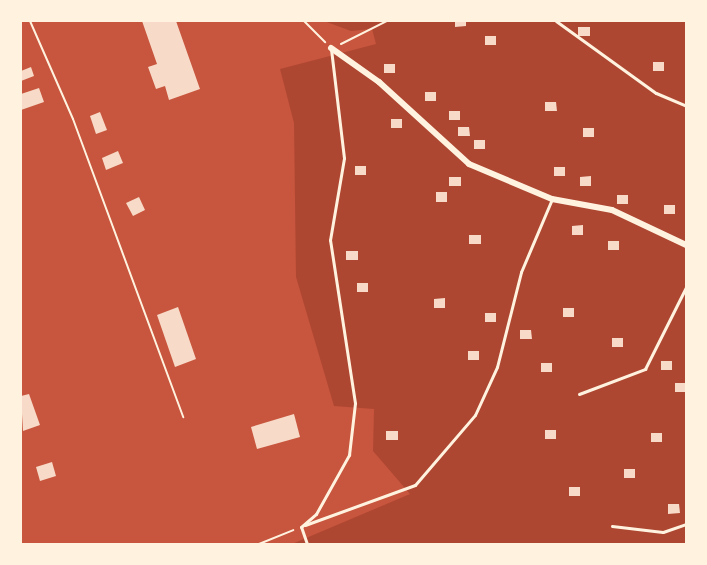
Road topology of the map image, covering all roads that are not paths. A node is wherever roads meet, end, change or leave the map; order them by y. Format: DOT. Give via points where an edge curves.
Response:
graph roads {
  1 [pos="556,21"];
  2 [pos="331,48"];
  3 [pos="686,106"];
  4 [pos="552,199"];
  5 [pos="686,245"];
  6 [pos="686,287"];
  7 [pos="579,394"];
  8 [pos="686,524"];
  9 [pos="612,526"];
  10 [pos="301,527"];
  11 [pos="308,544"];
  1 -- 3 [label="lane" via="656,93"];
  2 -- 4 [label="street" via="379,82 469,164"];
  2 -- 10 [label="lane" via="344,158 330,240 355,403 350,455 316,514"];
  4 -- 5 [label="street" via="612,210"];
  4 -- 10 [label="lane" via="521,272 497,367 476,415 415,485"];
  6 -- 7 [label="lane" via="645,369"];
  8 -- 9 [label="lane" via="663,532"];
  10 -- 11 [label="lane"];
}
